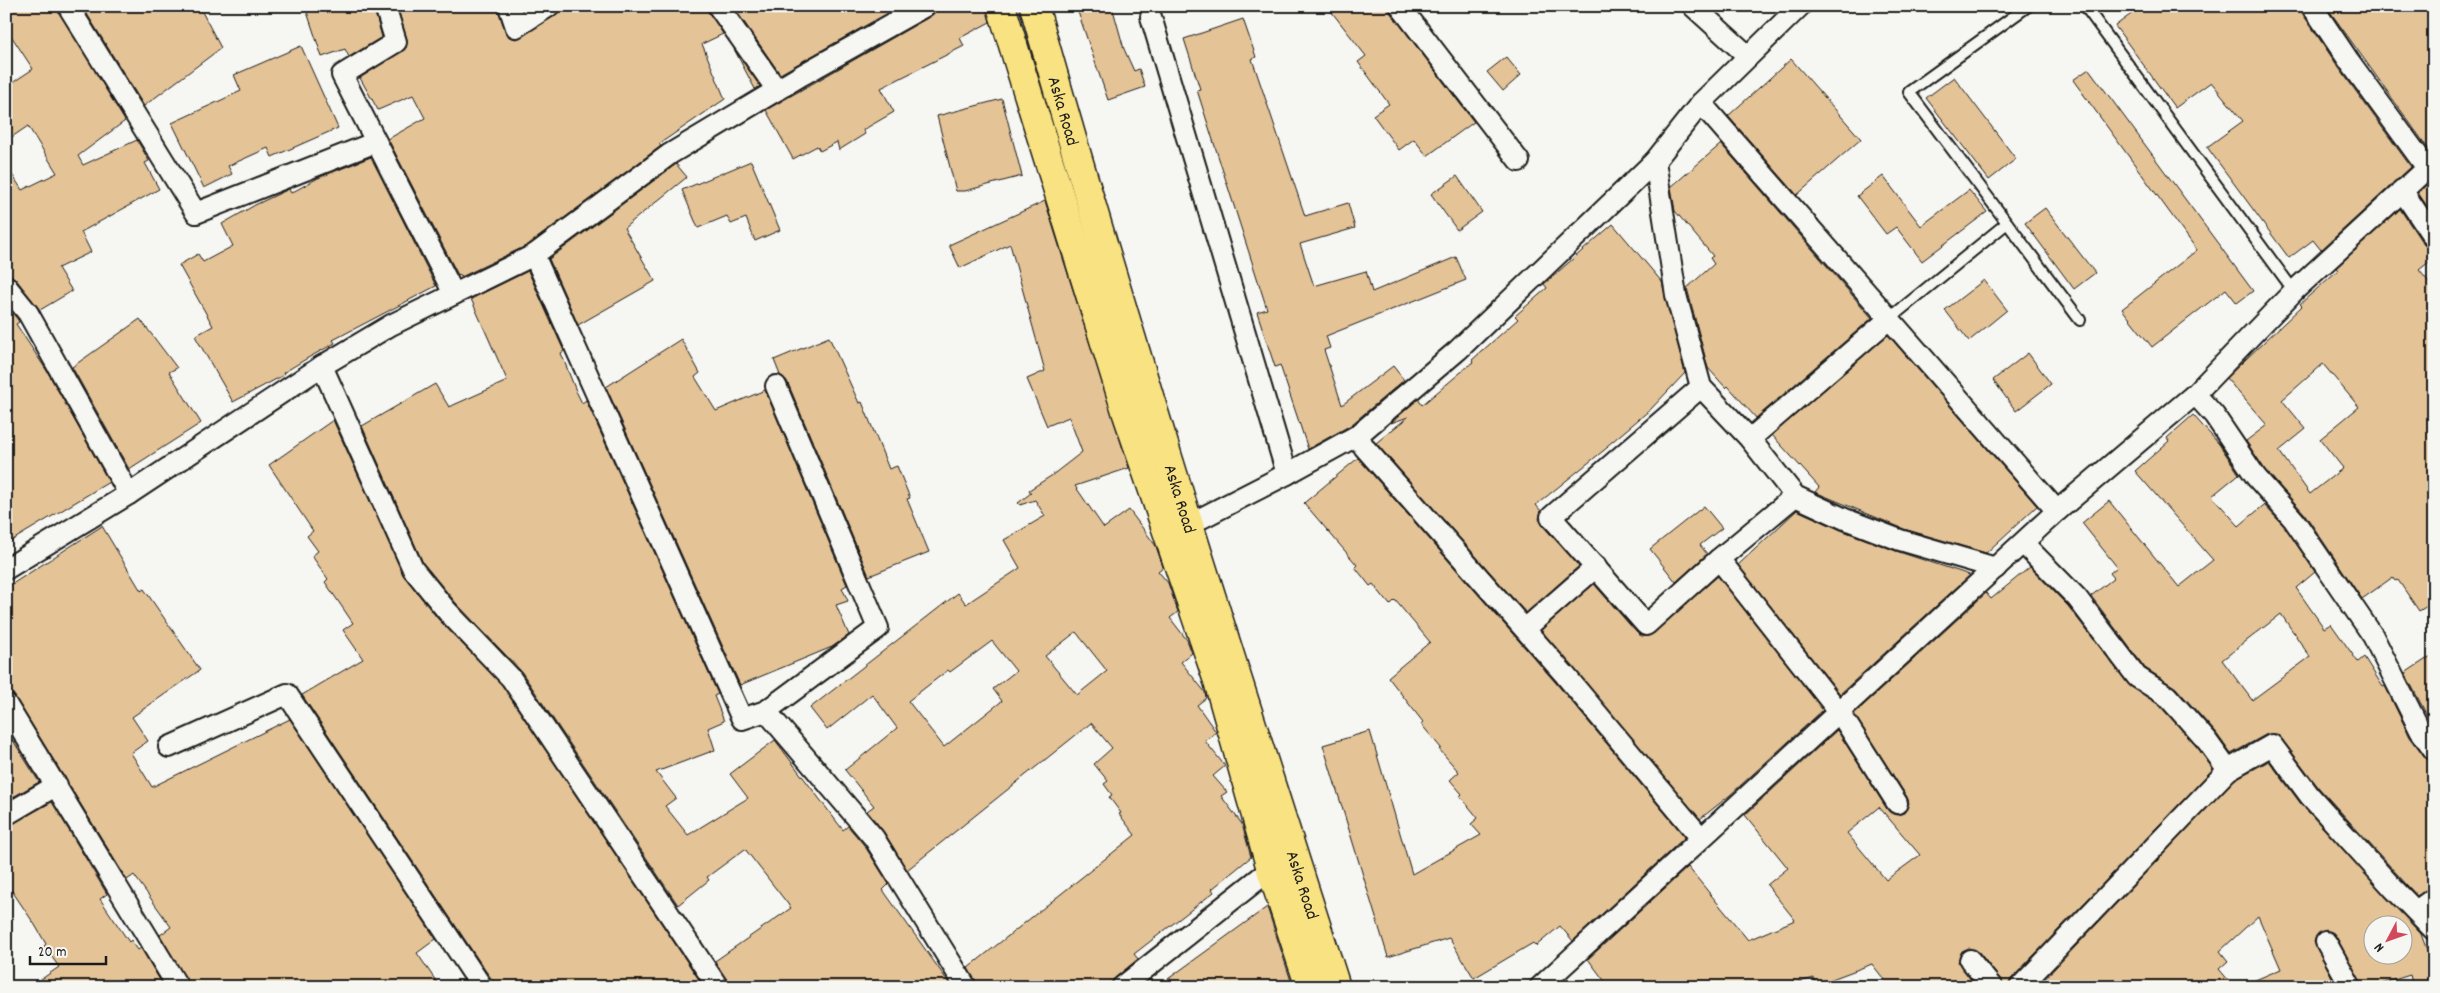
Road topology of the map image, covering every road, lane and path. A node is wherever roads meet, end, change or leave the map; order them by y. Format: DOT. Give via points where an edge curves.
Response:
graph roads {
  1 [pos="68,6"];
  2 [pos="385,6"];
  3 [pos="509,6"];
  4 [pos="549,6"];
  5 [pos="718,6"];
  6 [pos="925,6"];
  7 [pos="1001,6"];
  8 [pos="1034,6"];
  9 [pos="1400,6"];
  10 [pos="1693,6"];
  11 [pos="1800,6"];
  12 [pos="2028,6"];
  13 [pos="2085,6"];
  14 [pos="2312,6"];
  15 [pos="1151,17"];
  16 [pos="1748,56"];
  17 [pos="777,90"];
  18 [pos="1701,104"];
  19 [pos="376,142"];
  20 [pos="1519,161"];
  21 [pos="1654,161"];
  22 [pos="2430,165"];
  23 [pos="2402,190"];
  24 [pos="2007,223"];
  25 [pos="2434,238"];
  26 [pos="534,255"];
  27 [pos="6,286"];
  28 [pos="2294,291"];
  29 [pos="454,294"];
  30 [pos="1888,319"];
  31 [pos="2080,320"];
  32 [pos="322,366"];
  33 [pos="776,386"];
  34 [pos="1701,387"];
  35 [pos="2195,394"];
  36 [pos="1358,435"];
  37 [pos="1750,439"];
  38 [pos="1287,474"];
  39 [pos="128,494"];
  40 [pos="1795,496"];
  41 [pos="2057,511"];
  42 [pos="1188,525"];
  43 [pos="2023,543"];
  44 [pos="1719,559"];
  45 [pos="1596,567"];
  46 [pos="1996,568"];
  47 [pos="6,569"];
  48 [pos="1525,628"];
  49 [pos="6,704"];
  50 [pos="766,711"];
  51 [pos="1840,713"];
  52 [pos="2427,725"];
  53 [pos="169,747"];
  54 [pos="2434,750"];
  55 [pos="2228,770"];
  56 [pos="57,785"];
  57 [pos="1897,803"];
  58 [pos="6,816"];
  59 [pos="1701,838"];
  60 [pos="1271,869"];
  61 [pos="2434,898"];
  62 [pos="2416,911"];
  63 [pos="2434,930"];
  64 [pos="2326,942"];
  65 [pos="1970,960"];
  66 [pos="178,987"];
  67 [pos="482,987"];
  68 [pos="718,987"];
  69 [pos="966,987"];
  70 [pos="1122,987"];
  71 [pos="1310,987"];
  72 [pos="1336,987"];
  73 [pos="1540,987"];
  74 [pos="1992,987"];
  75 [pos="2020,987"];
  76 [pos="2351,987"];
  1 -- 19 [label="street" via="196,213"];
  2 -- 19 [label="street" via="396,42 342,75"];
  3 -- 4 [label="street" via="516,27"];
  5 -- 17 [label="street"];
  6 -- 17 [label="street"];
  7 -- 60 [label="highway" via="1127,414 1218,681"];
  8 -- 42 [label="highway, Aska Road" via="1096,227"];
  9 -- 20 [label="street"];
  10 -- 16 [label="street"];
  11 -- 16 [label="street"];
  12 -- 24 [label="lane" via="1909,92"];
  13 -- 28 [label="lane"];
  14 -- 22 [label="street" via="2349,61"];
  15 -- 38 [label="street"];
  16 -- 18 [label="street"];
  17 -- 26 [label="street" via="670,154"];
  18 -- 21 [label="street"];
  18 -- 30 [label="street"];
  19 -- 29 [label="street"];
  21 -- 34 [label="street" via="1676,295"];
  21 -- 36 [label="street" via="1458,350"];
  22 -- 23 [label="street"];
  23 -- 25 [label="street"];
  23 -- 28 [label="street"];
  24 -- 30 [label="lane"];
  24 -- 31 [label="lane"];
  26 -- 29 [label="street"];
  26 -- 50 [label="street" via="742,719"];
  27 -- 39 [label="street" via="28,313"];
  28 -- 35 [label="street"];
  29 -- 32 [label="street" via="391,325"];
  30 -- 37 [label="street"];
  30 -- 41 [label="street"];
  32 -- 39 [label="street"];
  32 -- 68 [label="street" via="413,569 447,611 511,678"];
  33 -- 50 [label="street" via="878,628"];
  34 -- 37 [label="street"];
  34 -- 45 [label="street" via="1552,517"];
  35 -- 41 [label="street"];
  35 -- 52 [label="street" via="2214,414 2256,477 2294,520 2373,636"];
  36 -- 38 [label="street"];
  36 -- 48 [label="street" via="1364,447"];
  37 -- 40 [label="street"];
  38 -- 42 [label="street"];
  39 -- 47 [label="street"];
  40 -- 44 [label="street"];
  40 -- 46 [label="street" via="1900,540"];
  41 -- 43 [label="street"];
  42 -- 72 [label="highway, Aska Road"];
  43 -- 46 [label="street"];
  43 -- 55 [label="street" via="2077,598 2137,677 2167,696"];
  44 -- 45 [label="street" via="1646,625"];
  44 -- 51 [label="street"];
  45 -- 48 [label="street"];
  46 -- 51 [label="street"];
  48 -- 59 [label="street"];
  49 -- 56 [label="street"];
  50 -- 69 [label="street" via="874,838"];
  51 -- 57 [label="street"];
  51 -- 59 [label="street"];
  52 -- 54 [label="street"];
  53 -- 67 [label="street" via="287,694"];
  55 -- 62 [label="street" via="2272,745 2310,796"];
  55 -- 75 [label="street"];
  56 -- 58 [label="street"];
  56 -- 66 [label="street"];
  59 -- 73 [label="street"];
  60 -- 70 [label="street"];
  60 -- 71 [label="highway"];
  61 -- 62 [label="street"];
  62 -- 63 [label="street"];
  64 -- 76 [label="street"];
  65 -- 74 [label="street"];
}
